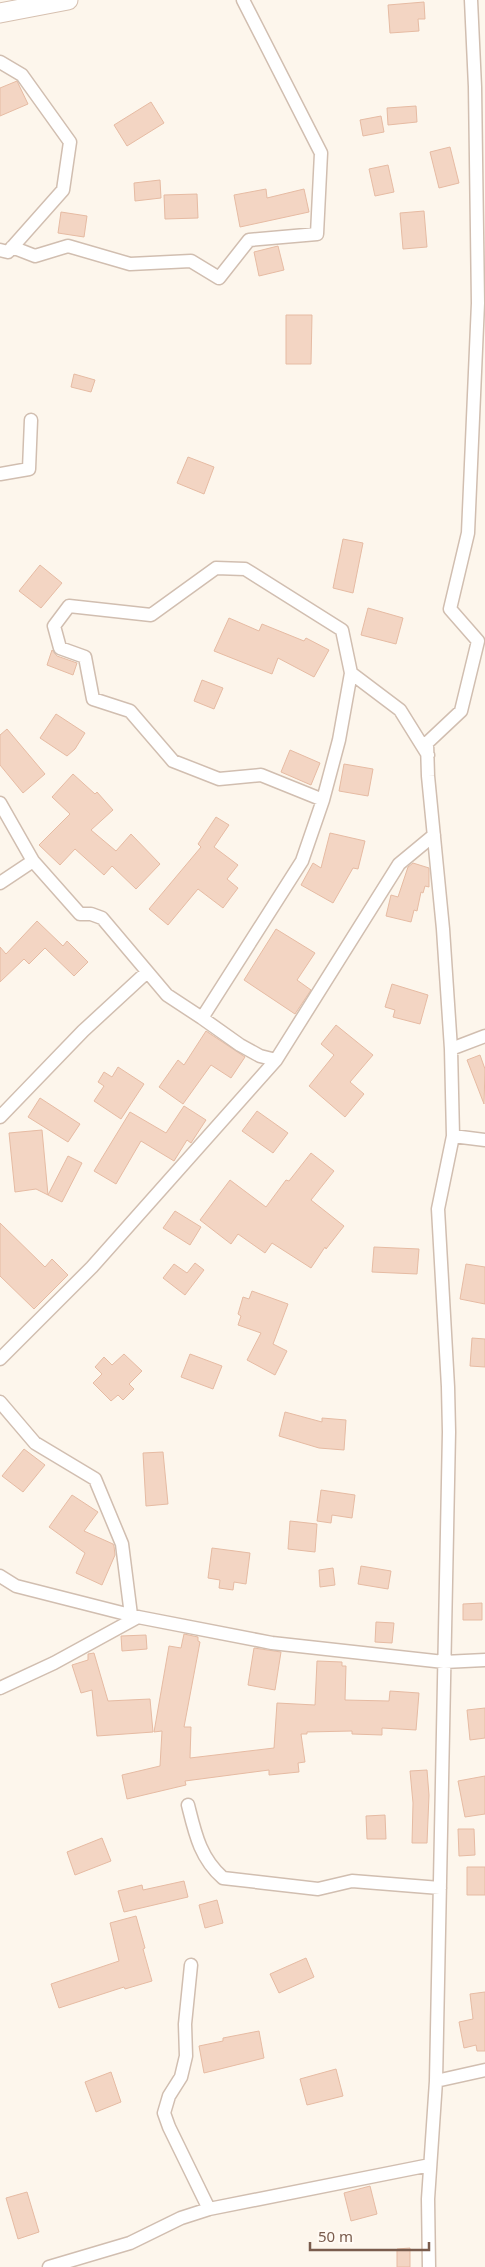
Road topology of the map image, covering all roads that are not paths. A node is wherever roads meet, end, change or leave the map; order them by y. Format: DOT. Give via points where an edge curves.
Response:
graph roads {
  1 [pos="68,0"];
  2 [pos="243,0"];
  3 [pos="471,0"];
  4 [pos="0,13"];
  5 [pos="0,62"];
  6 [pos="6,248"];
  7 [pos="31,420"];
  8 [pos="0,474"];
  9 [pos="351,673"];
  10 [pos="428,755"];
  11 [pos="322,800"];
  12 [pos="0,803"];
  13 [pos="434,835"];
  14 [pos="33,861"];
  15 [pos="0,883"];
  16 [pos="147,972"];
  17 [pos="202,1018"];
  18 [pos="485,1036"];
  19 [pos="451,1049"];
  20 [pos="276,1060"];
  21 [pos="0,1117"];
  22 [pos="453,1136"];
  23 [pos="485,1140"];
  24 [pos="0,1359"];
  25 [pos="0,1402"];
  26 [pos="0,1576"];
  27 [pos="135,1616"];
  28 [pos="485,1660"];
  29 [pos="444,1662"];
  30 [pos="0,1688"];
  31 [pos="188,1805"];
  32 [pos="440,1888"];
  33 [pos="192,1965"];
  34 [pos="485,2070"];
  35 [pos="436,2081"];
  36 [pos="430,2165"];
  37 [pos="209,2209"];
  38 [pos="50,2267"];
  39 [pos="428,2267"];
  1 -- 4 [label="street"];
  2 -- 6 [label="street" via="321,153 317,234 249,240 219,278 191,261 130,264 68,246 35,256"];
  3 -- 10 [label="street" via="478,303 468,533 450,609 478,641 461,711 427,743"];
  5 -- 6 [label="street" via="22,75 70,142 63,190"];
  7 -- 8 [label="street" via="28,470"];
  9 -- 10 [label="street" via="400,710"];
  9 -- 11 [label="street" via="339,740"];
  9 -- 11 [label="street" via="342,630 245,569 216,568 151,615 69,606 54,626 60,648 84,657 93,698 130,711 172,761 219,779 261,774"];
  10 -- 13 [label="street"];
  11 -- 17 [label="street" via="302,861"];
  12 -- 14 [label="street"];
  13 -- 19 [label="street"];
  13 -- 20 [label="street" via="399,864"];
  14 -- 15 [label="street"];
  14 -- 16 [label="street" via="80,914 102,918"];
  16 -- 17 [label="street" via="167,995"];
  16 -- 21 [label="street" via="83,1031"];
  17 -- 20 [label="street" via="240,1046"];
  18 -- 19 [label="street"];
  19 -- 22 [label="street"];
  20 -- 24 [label="street" via="92,1267"];
  22 -- 23 [label="street"];
  22 -- 29 [label="street" via="438,1209 448,1387"];
  25 -- 27 [label="street" via="34,1443 95,1479 122,1544"];
  26 -- 27 [label="street" via="16,1586"];
  27 -- 29 [label="street" via="272,1643"];
  27 -- 30 [label="street" via="54,1663"];
  28 -- 29 [label="street"];
  29 -- 32 [label="street"];
  31 -- 32 [label="street" via="197,1842 212,1868 223,1878 318,1889 352,1881"];
  32 -- 35 [label="street"];
  33 -- 37 [label="street" via="185,2024 186,2056 181,2077 168,2096 164,2113"];
  34 -- 35 [label="street"];
  35 -- 36 [label="street"];
  36 -- 37 [label="street"];
  36 -- 39 [label="street"];
  37 -- 38 [label="street" via="181,2218 130,2243"];
}
